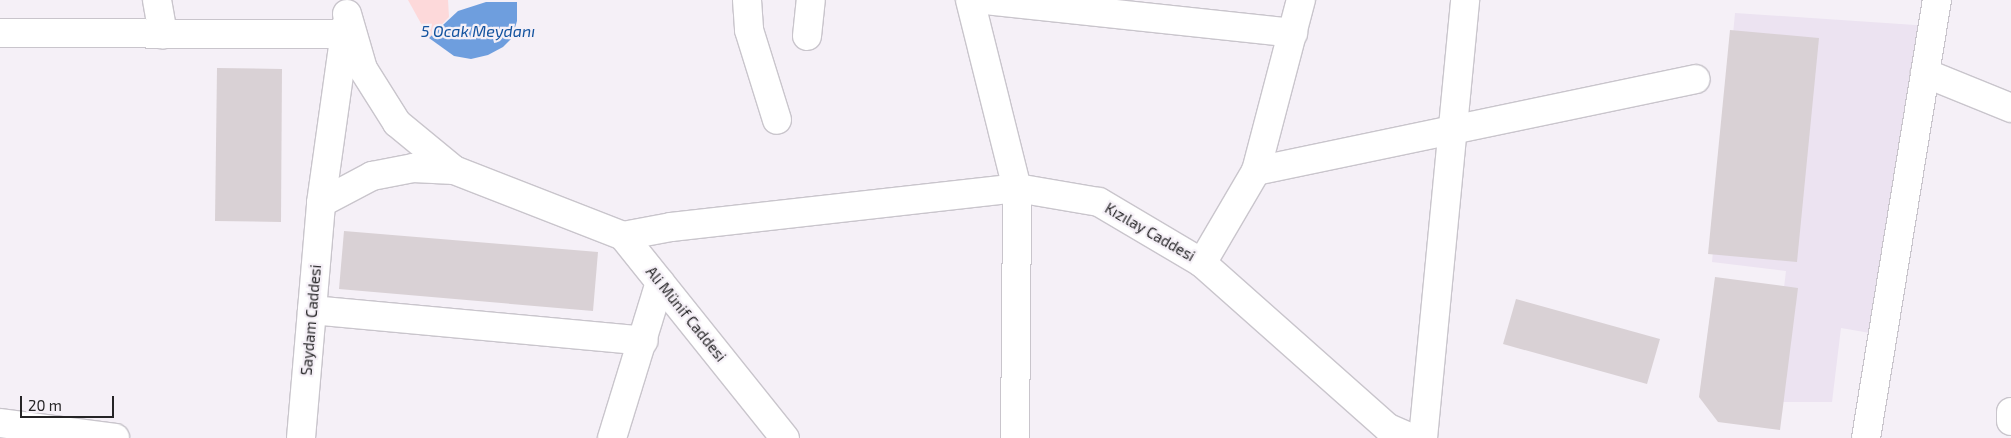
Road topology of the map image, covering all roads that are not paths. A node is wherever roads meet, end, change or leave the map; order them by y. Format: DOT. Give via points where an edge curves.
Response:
graph roads {
  1 [pos="157,0"];
  2 [pos="746,0"];
  3 [pos="812,0"];
  4 [pos="970,0"];
  5 [pos="985,0"];
  6 [pos="1301,0"];
  7 [pos="1465,0"];
  8 [pos="1937,0"];
  9 [pos="347,16"];
  10 [pos="0,33"];
  11 [pos="1293,33"];
  12 [pos="163,34"];
  13 [pos="807,36"];
  14 [pos="1925,72"];
  15 [pos="1695,79"];
  16 [pos="2011,108"];
  17 [pos="777,120"];
  18 [pos="1454,130"];
  19 [pos="454,170"];
  20 [pos="1256,171"];
  21 [pos="1017,188"];
  22 [pos="322,203"];
  23 [pos="623,236"];
  24 [pos="1202,263"];
  25 [pos="660,282"];
  26 [pos="312,310"];
  27 [pos="644,341"];
  28 [pos="2011,412"];
  29 [pos="2011,421"];
  30 [pos="0,423"];
  31 [pos="115,438"];
  32 [pos="302,438"];
  33 [pos="612,438"];
  34 [pos="785,438"];
  35 [pos="1015,438"];
  36 [pos="1412,438"];
  37 [pos="1423,438"];
  38 [pos="1866,438"];
  1 -- 12 [label="street"];
  2 -- 17 [label="street" via="749,30"];
  3 -- 13 [label="street"];
  4 -- 21 [label="street"];
  5 -- 11 [label="street"];
  6 -- 11 [label="street"];
  7 -- 18 [label="street"];
  8 -- 14 [label="street"];
  9 -- 12 [label="street"];
  9 -- 19 [label="street" via="363,69 380,100 397,123"];
  9 -- 22 [label="street, Saydam Caddesi"];
  10 -- 12 [label="street"];
  11 -- 20 [label="street"];
  14 -- 16 [label="street"];
  14 -- 38 [label="street"];
  15 -- 18 [label="street"];
  18 -- 20 [label="street"];
  18 -- 37 [label="street"];
  19 -- 22 [label="street" via="413,168 372,176"];
  19 -- 23 [label="street, Ali Münif Caddesi"];
  20 -- 24 [label="street"];
  21 -- 23 [label="street, Kızılay Caddesi" via="670,227"];
  21 -- 24 [label="street, Kızılay Caddesi" via="1099,202"];
  21 -- 35 [label="street"];
  22 -- 26 [label="street, Saydam Caddesi"];
  23 -- 25 [label="street, Ali Münif Caddesi"];
  24 -- 36 [label="street, Kızılay Caddesi" via="1388,428"];
  25 -- 27 [label="street"];
  25 -- 34 [label="street, Ali Münif Caddesi"];
  26 -- 27 [label="street"];
  26 -- 32 [label="street, Saydam Caddesi"];
  27 -- 33 [label="street"];
  28 -- 29 [label="street"];
  30 -- 31 [label="street"];
}
